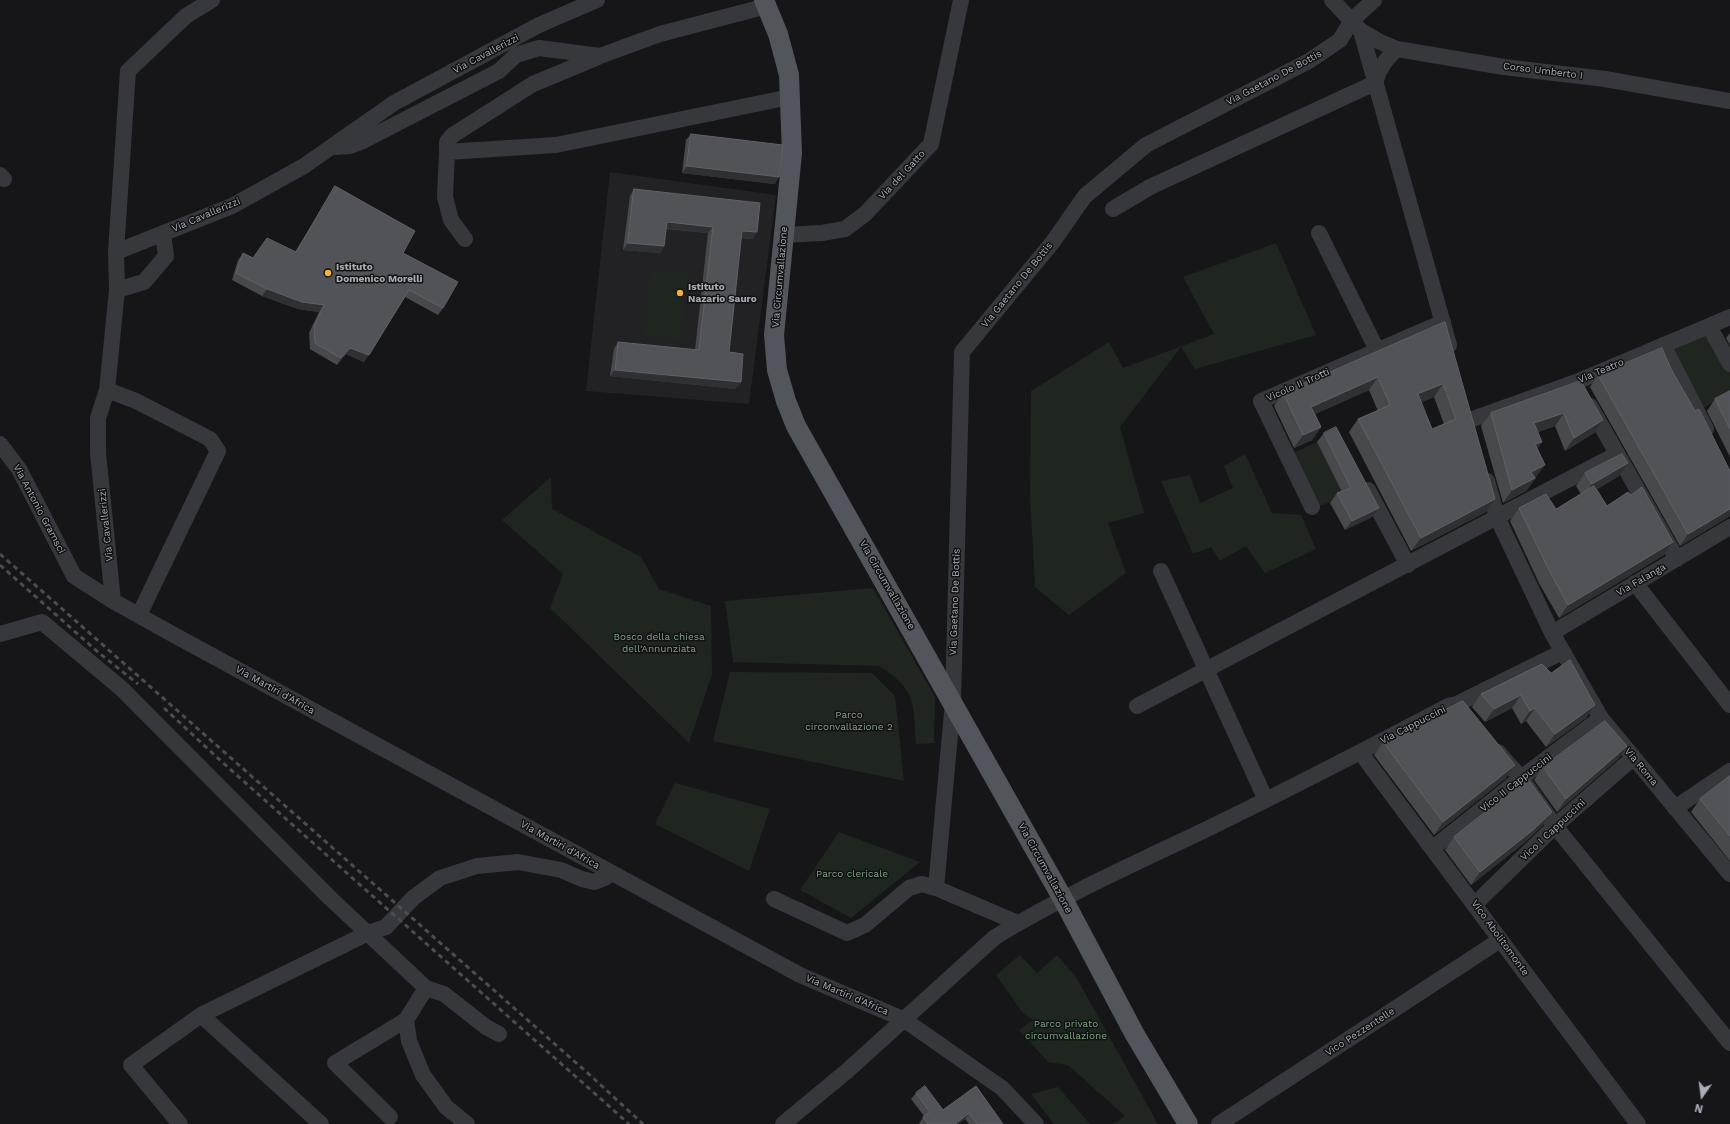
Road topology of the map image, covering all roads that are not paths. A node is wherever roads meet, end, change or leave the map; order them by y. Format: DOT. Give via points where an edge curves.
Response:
graph roads {
  1 [pos="212,0"];
  2 [pos="597,0"];
  3 [pos="961,0"];
  4 [pos="1332,0"];
  5 [pos="1374,0"];
  6 [pos="766,3"];
  7 [pos="1357,25"];
  8 [pos="1397,49"];
  9 [pos="600,56"];
  10 [pos="1375,83"];
  11 [pos="790,97"];
  12 [pos="1730,101"];
  13 [pos="330,148"];
  14 [pos="447,152"];
  15 [pos="1113,209"];
  16 [pos="164,233"];
  17 [pos="1319,233"];
  18 [pos="783,235"];
  19 [pos="465,240"];
  20 [pos="116,252"];
  21 [pos="117,290"];
  22 [pos="1730,317"];
  23 [pos="1443,322"];
  24 [pos="1709,326"];
  25 [pos="1663,345"];
  26 [pos="1377,350"];
  27 [pos="1453,360"];
  28 [pos="1730,364"];
  29 [pos="1576,382"];
  30 [pos="107,390"];
  31 [pos="1470,420"];
  32 [pos="0,444"];
  33 [pos="1714,445"];
  34 [pos="1617,454"];
  35 [pos="1483,465"];
  36 [pos="1360,474"];
  37 [pos="1312,506"];
  38 [pos="1497,517"];
  39 [pos="1730,527"];
  40 [pos="1677,559"];
  41 [pos="1408,565"];
  42 [pos="1161,571"];
  43 [pos="74,576"];
  44 [pos="1636,583"];
  45 [pos="113,601"];
  46 [pos="139,615"];
  47 [pos="1552,633"];
  48 [pos="0,634"];
  49 [pos="1562,652"];
  50 [pos="1207,670"];
  51 [pos="953,702"];
  52 [pos="1730,705"];
  53 [pos="1137,706"];
  54 [pos="1601,718"];
  55 [pos="1486,738"];
  56 [pos="1360,752"];
  57 [pos="1633,758"];
  58 [pos="1730,771"];
  59 [pos="1521,778"];
  60 [pos="1266,800"];
  61 [pos="1675,808"];
  62 [pos="1555,826"];
  63 [pos="1433,848"];
  64 [pos="609,872"];
  65 [pos="1730,874"];
  66 [pos="936,888"];
  67 [pos="774,899"];
  68 [pos="1063,899"];
  69 [pos="1476,904"];
  70 [pos="1018,923"];
  71 [pos="368,933"];
  72 [pos="1500,940"];
  73 [pos="426,988"];
  74 [pos="201,1014"];
  75 [pos="406,1020"];
  76 [pos="903,1020"];
  77 [pos="499,1034"];
  78 [pos="1730,1043"];
  79 [pos="390,1117"];
  80 [pos="180,1124"];
  81 [pos="321,1124"];
  82 [pos="467,1124"];
  83 [pos="783,1124"];
  84 [pos="1036,1124"];
  85 [pos="1188,1124"];
  86 [pos="1219,1124"];
  87 [pos="1638,1124"];
  1 -- 20 [label="street" via="186,16 128,71"];
  2 -- 13 [label="street, Via Cavallerizzi" via="540,25 394,103"];
  3 -- 18 [label="street, Via del Gatto" via="931,144 865,214 845,229 822,234"];
  4 -- 7 [label="street, Corso Umberto I"];
  5 -- 7 [label="street, Via Gaetano De Bottis"];
  6 -- 9 [label="street" via="660,34"];
  6 -- 11 [label="main road, Via Circumvallazione" via="789,75"];
  7 -- 8 [label="street, Corso Umberto I" via="1378,41"];
  7 -- 10 [label="street"];
  7 -- 51 [label="street, Via Gaetano De Bottis" via="1310,61 1146,145 1085,196 1052,243 962,352"];
  8 -- 10 [label="street" via="1386,59"];
  8 -- 12 [label="street, Corso Umberto I" via="1504,67 1605,79"];
  9 -- 13 [label="street" via="539,48 516,55 499,71 363,141 350,146"];
  9 -- 14 [label="street" via="533,84 453,135 448,142"];
  10 -- 15 [label="street" via="1150,187"];
  10 -- 23 [label="street"];
  11 -- 14 [label="street" via="556,145"];
  11 -- 18 [label="main road, Via Circumvallazione" via="792,153"];
  13 -- 16 [label="street, Via Cavallerizzi" via="304,166 232,206"];
  14 -- 19 [label="street" via="445,197 451,220"];
  16 -- 20 [label="street, Via Cavallerizzi"];
  16 -- 21 [label="street" via="166,256 144,282"];
  17 -- 26 [label="street"];
  18 -- 51 [label="main road, Via Circumvallazione" via="774,335 777,370 786,401 796,426"];
  20 -- 21 [label="street, Via Cavallerizzi"];
  21 -- 30 [label="street, Via Cavallerizzi"];
  22 -- 24 [label="street, Via Teatro"];
  23 -- 26 [label="street, Vicolo II Trotti"];
  23 -- 27 [label="street"];
  24 -- 25 [label="street, Via Teatro"];
  24 -- 28 [label="street"];
  25 -- 29 [label="street, Via Teatro"];
  25 -- 33 [label="street"];
  26 -- 37 [label="street, Vicolo II Trotti" via="1261,401"];
  29 -- 31 [label="street, Via Teatro"];
  29 -- 34 [label="street"];
  30 -- 45 [label="street, Via Cavallerizzi" via="98,418 98,453"];
  30 -- 46 [label="street" via="136,401 210,439 218,451"];
  32 -- 43 [label="street, Via Antonio Gramsci" via="19,469"];
  34 -- 38 [label="street"];
  34 -- 40 [label="street"];
  35 -- 38 [label="street, Via Roma"];
  36 -- 41 [label="street"];
  38 -- 41 [label="street"];
  38 -- 47 [label="street, Via Roma"];
  39 -- 40 [label="street, Via Falanga"];
  40 -- 44 [label="street, Via Falanga"];
  41 -- 50 [label="street"];
  42 -- 50 [label="street"];
  43 -- 45 [label="street, Via Martiri d'Africa"];
  44 -- 47 [label="street, Via Falanga"];
  44 -- 52 [label="street"];
  45 -- 46 [label="street, Via Martiri d'Africa"];
  46 -- 64 [label="street, Via Martiri d'Africa"];
  47 -- 49 [label="street, Via Roma"];
  48 -- 71 [label="street" via="42,622 47,626 122,689"];
  49 -- 54 [label="street, Via Roma"];
  49 -- 56 [label="street, Via Cappuccini" via="1462,710 1448,706"];
  50 -- 53 [label="street"];
  50 -- 60 [label="street"];
  51 -- 66 [label="street, Via Gaetano De Bottis"];
  51 -- 68 [label="main road, Via Circumvallazione"];
  54 -- 57 [label="street, Via Roma"];
  54 -- 59 [label="street, Vico II Cappuccini"];
  55 -- 59 [label="street"];
  56 -- 60 [label="street, Via Cappuccini"];
  56 -- 63 [label="street, Vico Abolitomonte"];
  57 -- 61 [label="street, Via Roma"];
  57 -- 62 [label="street, Vico I Cappuccini"];
  58 -- 61 [label="street"];
  59 -- 62 [label="street"];
  59 -- 63 [label="street, Vico II Cappuccini"];
  60 -- 68 [label="street, Via Cappuccini"];
  61 -- 65 [label="street, Via Roma"];
  62 -- 69 [label="street, Vico I Cappuccini"];
  62 -- 78 [label="street"];
  63 -- 69 [label="street, Vico Abolitomonte"];
  64 -- 71 [label="street" via="605,878 594,882 561,870 518,862 477,866 440,878 413,898 386,927"];
  64 -- 76 [label="street, Via Martiri d'Africa" via="800,975"];
  66 -- 67 [label="street" via="922,884 909,888 865,925 847,933"];
  66 -- 70 [label="street"];
  68 -- 70 [label="street, Via Cappuccini"];
  68 -- 85 [label="main road, Via Circumvallazione" via="1134,1033"];
  69 -- 72 [label="street, Vico Abolitomonte"];
  70 -- 76 [label="street, Via Cappuccini" via="995,937"];
  71 -- 73 [label="street"];
  71 -- 74 [label="street"];
  72 -- 86 [label="street, Vico Pezzentelle"];
  72 -- 87 [label="street, Vico Abolitomonte"];
  73 -- 75 [label="street"];
  73 -- 77 [label="street" via="444,994"];
  74 -- 80 [label="street" via="131,1065"];
  74 -- 81 [label="street"];
  75 -- 79 [label="street" via="335,1063"];
  75 -- 82 [label="street" via="409,1041 423,1075 446,1107"];
  76 -- 83 [label="street, Via Cappuccini"];
  76 -- 84 [label="street, Via Martiri d'Africa" via="1002,1088"];
}
